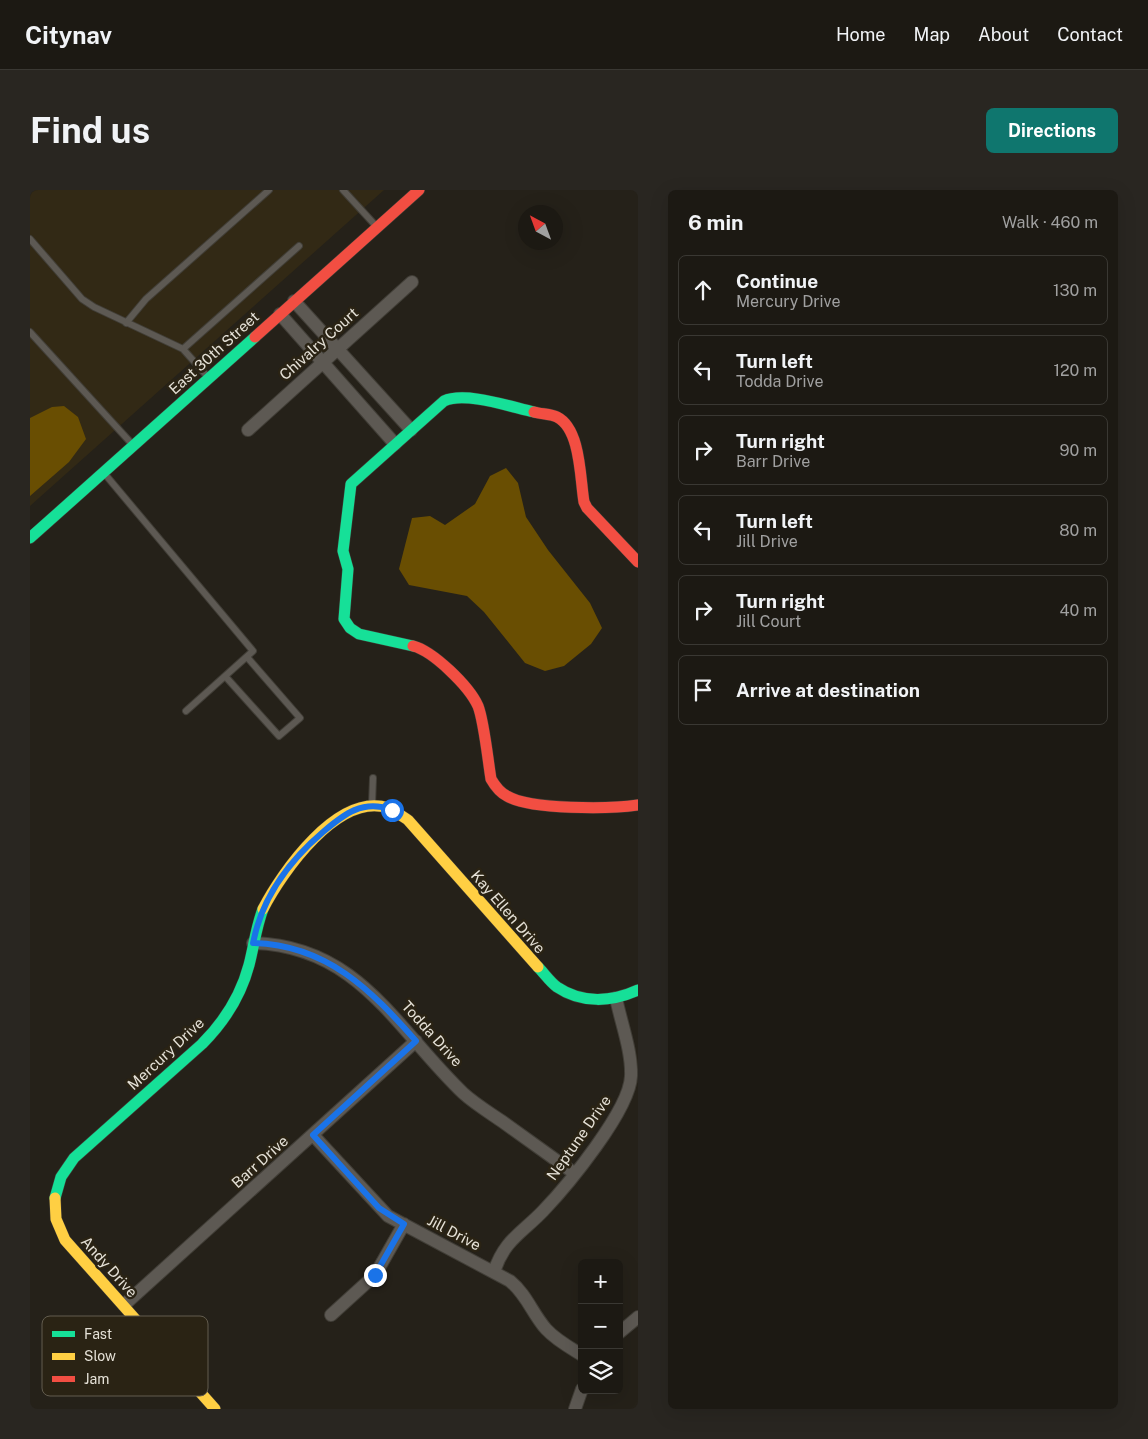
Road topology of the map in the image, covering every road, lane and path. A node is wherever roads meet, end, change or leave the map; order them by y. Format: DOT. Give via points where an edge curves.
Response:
graph roads {
  1 [pos="269,190"];
  2 [pos="343,190"];
  3 [pos="419,190"];
  4 [pos="377,227"];
  5 [pos="30,239"];
  6 [pos="299,246"];
  7 [pos="412,282"];
  8 [pos="294,301"];
  9 [pos="280,314"];
  10 [pos="126,323"];
  11 [pos="30,332"];
  12 [pos="183,349"];
  13 [pos="337,350"];
  14 [pos="323,362"];
  15 [pos="209,378"];
  16 [pos="248,430"];
  17 [pos="403,437"];
  18 [pos="134,445"];
  19 [pos="103,472"];
  20 [pos="30,538"];
  21 [pos="638,562"];
  22 [pos="247,657"];
  23 [pos="225,676"];
  24 [pos="186,711"];
  25 [pos="373,778"];
  26 [pos="372,806"];
  27 [pos="638,806"];
  28 [pos="253,943"];
  29 [pos="638,990"];
  30 [pos="616,998"];
  31 [pos="416,1041"];
  32 [pos="313,1135"];
  33 [pos="574,1173"];
  34 [pos="60,1176"];
  35 [pos="404,1224"];
  36 [pos="494,1272"];
  37 [pos="124,1305"];
  38 [pos="331,1315"];
  39 [pos="134,1316"];
  40 [pos="638,1317"];
  41 [pos="623,1330"];
  42 [pos="578,1352"];
  43 [pos="580,1394"];
  44 [pos="204,1396"];
  45 [pos="215,1409"];
  46 [pos="575,1409"];
  1 -- 10 [label="lane" via="146,299"];
  2 -- 4 [label="lane"];
  3 -- 4 [label="street, East 30th Street"];
  4 -- 8 [label="street, East 30th Street"];
  5 -- 10 [label="lane" via="82,299"];
  6 -- 12 [label="lane"];
  7 -- 13 [label="street, Chivalry Court"];
  8 -- 9 [label="street, East 30th Street"];
  8 -- 13 [label="street"];
  9 -- 14 [label="street"];
  9 -- 15 [label="street, East 30th Street"];
  10 -- 12 [label="lane"];
  11 -- 18 [label="lane"];
  12 -- 15 [label="lane"];
  13 -- 14 [label="street, Chivalry Court"];
  13 -- 17 [label="street"];
  14 -- 16 [label="street, Chivalry Court"];
  14 -- 17 [label="street"];
  15 -- 18 [label="street, East 30th Street"];
  17 -- 21 [label="street" via="444,401 461,396 560,418 573,435 586,507"];
  17 -- 27 [label="street" via="352,484 343,551 348,569 343,615 346,622 359,634 422,648 440,660 478,706 491,779 504,795 538,805"];
  18 -- 19 [label="street, East 30th Street"];
  19 -- 20 [label="street, East 30th Street"];
  19 -- 22 [label="lane" via="253,651"];
  22 -- 23 [label="lane"];
  22 -- 23 [label="lane" via="300,718 279,736"];
  23 -- 24 [label="lane"];
  25 -- 26 [label="lane"];
  26 -- 28 [label="street, Mercury Drive" via="344,814 300,853 280,876 268,899"];
  26 -- 30 [label="street, Kay Ellen Drive" via="392,810 408,820 555,986 583,998"];
  28 -- 31 [label="street, Todda Drive" via="292,949 343,971 371,992"];
  28 -- 34 [label="street, Mercury Drive" via="240,991 219,1025 74,1158"];
  29 -- 30 [label="street, Kay Ellen Drive"];
  30 -- 33 [label="street, Neptune Drive" via="630,1068 628,1093 617,1116"];
  31 -- 32 [label="street, Barr Drive"];
  31 -- 33 [label="street, Todda Drive" via="471,1100"];
  32 -- 35 [label="street, Jill Drive" via="379,1208"];
  32 -- 37 [label="street, Barr Drive"];
  33 -- 36 [label="street, Neptune Drive" via="556,1199 513,1238"];
  34 -- 37 [label="street, Andy Drive" via="54,1201 58,1226 69,1244"];
  35 -- 36 [label="street, Jill Drive"];
  35 -- 38 [label="street" via="375,1275"];
  36 -- 42 [label="street, Jill Drive" via="519,1289 552,1335"];
  37 -- 39 [label="street, Andy Drive"];
  40 -- 41 [label="street"];
  43 -- 46 [label="street"];
  44 -- 45 [label="street, Andy Drive"];
}
